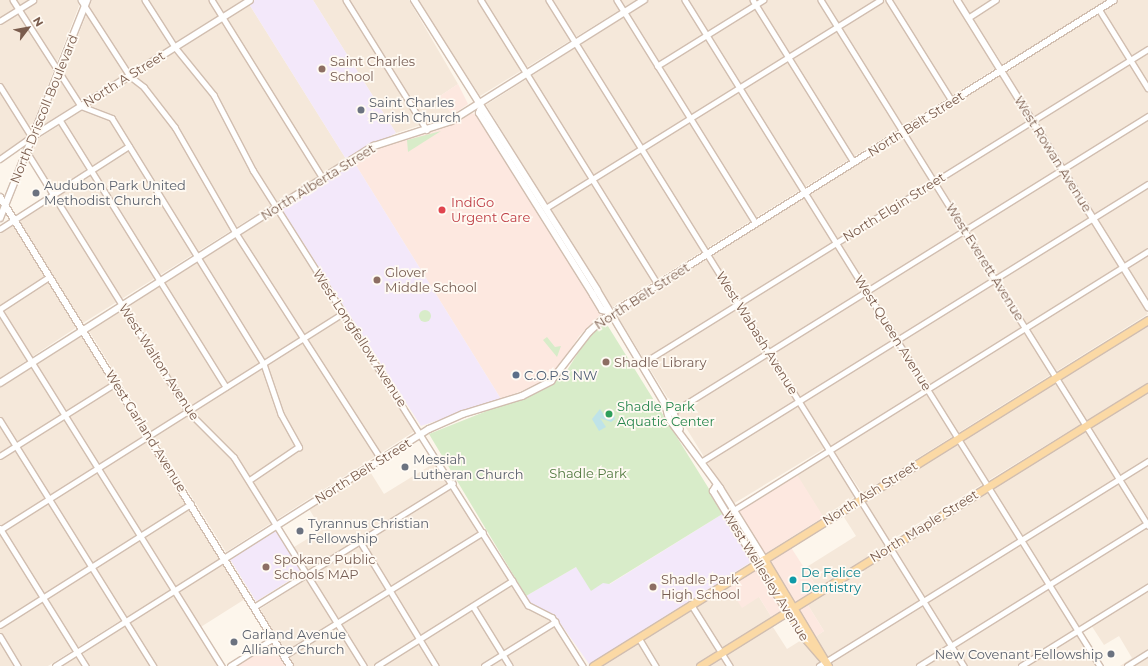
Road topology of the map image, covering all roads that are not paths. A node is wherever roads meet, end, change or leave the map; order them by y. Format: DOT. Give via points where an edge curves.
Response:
graph roads {
  1 [pos="13,0"];
  2 [pos="33,0"];
  3 [pos="145,0"];
  4 [pos="212,0"];
  5 [pos="250,0"];
  6 [pos="346,0"];
  7 [pos="414,0"];
  8 [pos="481,0"];
  9 [pos="549,0"];
  10 [pos="617,0"];
  11 [pos="644,0"];
  12 [pos="685,0"];
  13 [pos="762,0"];
  14 [pos="821,0"];
  15 [pos="880,0"];
  16 [pos="889,0"];
  17 [pos="957,0"];
  18 [pos="996,0"];
  19 [pos="1114,0"];
  20 [pos="84,2"];
  21 [pos="754,2"];
  22 [pos="19,9"];
  23 [pos="1099,9"];
  24 [pos="624,12"];
  25 [pos="223,17"];
  26 [pos="968,18"];
  27 [pos="0,21"];
  28 [pos="838,27"];
  29 [pos="706,35"];
  30 [pos="575,43"];
  31 [pos="175,47"];
  32 [pos="1148,49"];
  33 [pos="788,57"];
  34 [pos="1131,60"];
  35 [pos="658,66"];
  36 [pos="1001,70"];
  37 [pos="59,71"];
  38 [pos="526,73"];
  39 [pos="130,76"];
  40 [pos="0,86"];
  41 [pos="739,88"];
  42 [pos="1148,88"];
  43 [pos="952,101"];
  44 [pos="81,106"];
  45 [pos="479,107"];
  46 [pos="1148,116"];
  47 [pos="690,118"];
  48 [pos="60,120"];
  49 [pos="1033,121"];
  50 [pos="427,130"];
  51 [pos="903,131"];
  52 [pos="32,137"];
  53 [pos="129,146"];
  54 [pos="641,149"];
  55 [pos="26,152"];
  56 [pos="0,159"];
  57 [pos="854,162"];
  58 [pos="1063,169"];
  59 [pos="91,170"];
  60 [pos="522,171"];
  61 [pos="323,178"];
  62 [pos="592,179"];
  63 [pos="935,182"];
  64 [pos="1148,184"];
  65 [pos="525,186"];
  66 [pos="805,192"];
  67 [pos="53,194"];
  68 [pos="0,197"];
  69 [pos="540,199"];
  70 [pos="5,206"];
  71 [pos="276,208"];
  72 [pos="546,208"];
  73 [pos="0,218"];
  74 [pos="1093,219"];
  75 [pos="13,220"];
  76 [pos="756,223"];
  77 [pos="0,229"];
  78 [pos="965,230"];
  79 [pos="236,233"];
  80 [pos="837,243"];
  81 [pos="1148,251"];
  82 [pos="707,254"];
  83 [pos="198,257"];
  84 [pos="1123,267"];
  85 [pos="49,276"];
  86 [pos="995,280"];
  87 [pos="160,281"];
  88 [pos="658,284"];
  89 [pos="867,291"];
  90 [pos="739,304"];
  91 [pos="122,305"];
  92 [pos="1148,307"];
  93 [pos="0,310"];
  94 [pos="343,313"];
  95 [pos="608,313"];
  96 [pos="1148,320"];
  97 [pos="1026,328"];
  98 [pos="83,330"];
  99 [pos="302,339"];
  100 [pos="898,341"];
  101 [pos="769,352"];
  102 [pos="32,362"];
  103 [pos="264,364"];
  104 [pos="640,365"];
  105 [pos="1056,377"];
  106 [pos="0,383"];
  107 [pos="116,383"];
  108 [pos="226,387"];
  109 [pos="1148,387"];
  110 [pos="928,389"];
  111 [pos="799,401"];
  112 [pos="664,404"];
  113 [pos="188,411"];
  114 [pos="673,412"];
  115 [pos="64,415"];
  116 [pos="0,420"];
  117 [pos="1086,426"];
  118 [pos="680,429"];
  119 [pos="422,434"];
  120 [pos="148,436"];
  121 [pos="958,438"];
  122 [pos="16,446"];
  123 [pos="830,450"];
  124 [pos="0,456"];
  125 [pos="381,459"];
  126 [pos="1148,461"];
  127 [pos="700,462"];
  128 [pos="98,468"];
  129 [pos="1119,479"];
  130 [pos="249,481"];
  131 [pos="453,484"];
  132 [pos="988,486"];
  133 [pos="715,488"];
  134 [pos="49,499"];
  135 [pos="860,499"];
  136 [pos="190,504"];
  137 [pos="734,510"];
  138 [pos="1148,524"];
  139 [pos="276,525"];
  140 [pos="0,529"];
  141 [pos="483,532"];
  142 [pos="140,536"];
  143 [pos="1021,540"];
  144 [pos="360,541"];
  145 [pos="890,547"];
  146 [pos="224,559"];
  147 [pos="764,559"];
  148 [pos="757,563"];
  149 [pos="92,567"];
  150 [pos="307,575"];
  151 [pos="512,581"];
  152 [pos="1049,585"];
  153 [pos="1148,587"];
  154 [pos="174,590"];
  155 [pos="390,590"];
  156 [pos="43,597"];
  157 [pos="924,601"];
  158 [pos="692,604"];
  159 [pos="473,606"];
  160 [pos="254,608"];
  161 [pos="791,609"];
  162 [pos="126,621"];
  163 [pos="555,622"];
  164 [pos="337,623"];
  165 [pos="0,624"];
  166 [pos="1078,631"];
  167 [pos="0,636"];
  168 [pos="274,638"];
  169 [pos="639,638"];
  170 [pos="420,639"];
  171 [pos="951,646"];
  172 [pos="77,652"];
  173 [pos="721,652"];
  174 [pos="1148,653"];
  175 [pos="502,654"];
  176 [pos="284,656"];
  177 [pos="824,665"];
  178 [pos="18,666"];
  179 [pos="55,666"];
  180 [pos="86,666"];
  181 [pos="154,666"];
  182 [pos="222,666"];
  183 [pos="230,666"];
  184 [pos="290,666"];
  185 [pos="364,666"];
  186 [pos="377,666"];
  187 [pos="436,666"];
  188 [pos="484,666"];
  189 [pos="510,666"];
  190 [pos="583,666"];
  191 [pos="593,666"];
  192 [pos="656,666"];
  193 [pos="700,666"];
  194 [pos="730,666"];
  195 [pos="918,666"];
  196 [pos="964,666"];
  197 [pos="1021,666"];
  198 [pos="1100,666"];
  199 [pos="1127,666"];
  1 -- 22 [label="street"];
  2 -- 22 [label="street"];
  3 -- 31 [label="street, West Longfellow Avenue"];
  4 -- 25 [label="street"];
  5 -- 25 [label="street, North A Street"];
  6 -- 50 [label="street"];
  7 -- 45 [label="street, West Wellesley Avenue"];
  8 -- 38 [label="street"];
  9 -- 30 [label="street, West Wabash Avenue"];
  10 -- 24 [label="street"];
  11 -- 24 [label="street, North Alberta Street"];
  12 -- 29 [label="street, West Queen Avenue"];
  13 -- 21 [label="street"];
  14 -- 28 [label="street, West Everett Avenue"];
  15 -- 28 [label="street"];
  16 -- 43 [label="street"];
  17 -- 26 [label="street, West Rowan Avenue"];
  18 -- 26 [label="street"];
  19 -- 23 [label="street, North Belt Street"];
  20 -- 37 [label="street, North Driscoll Boulevard"];
  20 -- 39 [label="street"];
  21 -- 29 [label="street"];
  21 -- 33 [label="street"];
  22 -- 27 [label="street"];
  22 -- 37 [label="street"];
  23 -- 34 [label="street"];
  23 -- 36 [label="street, North Belt Street"];
  24 -- 30 [label="street, North Alberta Street"];
  24 -- 35 [label="street"];
  25 -- 31 [label="street, North A Street"];
  25 -- 61 [label="street"];
  26 -- 36 [label="street, West Rowan Avenue"];
  28 -- 33 [label="street"];
  28 -- 51 [label="street, West Everett Avenue"];
  29 -- 35 [label="street"];
  29 -- 41 [label="street, West Queen Avenue"];
  30 -- 38 [label="street, North Alberta Street"];
  30 -- 54 [label="street, West Wabash Avenue"];
  31 -- 39 [label="street, North A Street"];
  31 -- 71 [label="street, West Longfellow Avenue" via="214,95"];
  32 -- 34 [label="street, North Elgin Street"];
  33 -- 41 [label="street"];
  33 -- 57 [label="street"];
  34 -- 42 [label="street"];
  34 -- 49 [label="street, North Elgin Street"];
  35 -- 47 [label="street"];
  36 -- 43 [label="street, North Belt Street"];
  36 -- 49 [label="street, West Rowan Avenue"];
  37 -- 44 [label="street"];
  37 -- 52 [label="street, North Driscoll Boulevard"];
  38 -- 45 [label="street, North Alberta Street"];
  38 -- 62 [label="street"];
  39 -- 44 [label="street, North A Street"];
  39 -- 79 [label="street" via="144,87 175,127"];
  40 -- 52 [label="street"];
  41 -- 47 [label="street"];
  41 -- 66 [label="street, West Queen Avenue"];
  43 -- 51 [label="street, North Belt Street"];
  44 -- 48 [label="street, North A Street"];
  44 -- 53 [label="street" via="112,118"];
  45 -- 50 [label="street, North Alberta Street"];
  45 -- 60 [label="street, West Wellesley Avenue"];
  45 -- 65 [label="street, West Wellesley Avenue" via="479,113"];
  46 -- 58 [label="street"];
  47 -- 54 [label="street"];
  47 -- 76 [label="street"];
  48 -- 52 [label="street, North A Street"];
  48 -- 59 [label="street"];
  49 -- 58 [label="street, West Rowan Avenue"];
  49 -- 63 [label="street, North Elgin Street"];
  50 -- 61 [label="street, North Alberta Street" via="382,142"];
  51 -- 57 [label="street, North Belt Street"];
  51 -- 63 [label="street, West Everett Avenue"];
  52 -- 55 [label="street, North Driscoll Boulevard"];
  52 -- 56 [label="street, North A Street"];
  53 -- 59 [label="street"];
  53 -- 83 [label="street"];
  54 -- 62 [label="street"];
  54 -- 82 [label="street, West Wabash Avenue"];
  55 -- 67 [label="street, West Walton Avenue"];
  55 -- 70 [label="street, North Driscoll Boulevard"];
  57 -- 66 [label="street, North Belt Street"];
  58 -- 74 [label="street, West Rowan Avenue"];
  58 -- 78 [label="street"];
  59 -- 67 [label="street"];
  59 -- 87 [label="street"];
  60 -- 65 [label="street"];
  60 -- 69 [label="street, West Wellesley Avenue"];
  61 -- 71 [label="street, North Alberta Street"];
  62 -- 72 [label="street"];
  62 -- 88 [label="street"];
  63 -- 78 [label="street, West Everett Avenue"];
  63 -- 80 [label="street, North Elgin Street"];
  64 -- 74 [label="street"];
  65 -- 69 [label="street"];
  65 -- 95 [label="street, West Wellesley Avenue" via="602,310"];
  66 -- 76 [label="street, North Belt Street"];
  66 -- 80 [label="street, West Queen Avenue"];
  67 -- 75 [label="street"];
  67 -- 91 [label="street, West Walton Avenue"];
  68 -- 70 [label="street, West Garland Avenue"];
  69 -- 72 [label="street, West Wellesley Avenue"];
  70 -- 73 [label="street, North Driscoll Boulevard"];
  70 -- 75 [label="street, West Garland Avenue"];
  71 -- 79 [label="street, North Alberta Street"];
  71 -- 94 [label="street, West Longfellow Avenue"];
  72 -- 95 [label="street, West Wellesley Avenue"];
  74 -- 84 [label="street, West Rowan Avenue"];
  74 -- 86 [label="street"];
  75 -- 77 [label="street"];
  75 -- 85 [label="street, West Garland Avenue"];
  76 -- 82 [label="street, North Belt Street"];
  78 -- 86 [label="street, West Everett Avenue"];
  78 -- 89 [label="street"];
  79 -- 83 [label="street, North Alberta Street"];
  79 -- 99 [label="street"];
  80 -- 89 [label="street, West Queen Avenue"];
  80 -- 90 [label="street, North Elgin Street"];
  81 -- 84 [label="street"];
  82 -- 88 [label="street, North Belt Street"];
  82 -- 90 [label="street, West Wabash Avenue"];
  83 -- 87 [label="street, North Alberta Street"];
  83 -- 103 [label="street"];
  84 -- 92 [label="street, West Rowan Avenue"];
  84 -- 97 [label="street"];
  85 -- 93 [label="street"];
  85 -- 98 [label="street, West Garland Avenue"];
  86 -- 97 [label="street, West Everett Avenue"];
  86 -- 100 [label="street"];
  87 -- 91 [label="street, North Alberta Street"];
  87 -- 108 [label="street"];
  88 -- 95 [label="street, North Belt Street"];
  89 -- 100 [label="street, West Queen Avenue"];
  89 -- 101 [label="street"];
  90 -- 101 [label="street, West Wabash Avenue"];
  90 -- 104 [label="street, North Elgin Street"];
  91 -- 98 [label="street, North Alberta Street"];
  91 -- 113 [label="street, West Walton Avenue"];
  93 -- 102 [label="street"];
  94 -- 99 [label="street"];
  94 -- 119 [label="street, West Longfellow Avenue"];
  95 -- 104 [label="street, West Wellesley Avenue"];
  95 -- 119 [label="street, North Belt Street" via="588,332 551,380 522,396 449,419"];
  96 -- 105 [label="main road, North Ash Street"];
  97 -- 105 [label="street, West Everett Avenue"];
  97 -- 110 [label="street"];
  98 -- 102 [label="street, North Alberta Street"];
  98 -- 107 [label="street, West Garland Avenue"];
  99 -- 103 [label="street"];
  99 -- 125 [label="street"];
  100 -- 110 [label="street, West Queen Avenue"];
  100 -- 111 [label="street"];
  101 -- 111 [label="street, West Wabash Avenue"];
  101 -- 114 [label="street"];
  102 -- 106 [label="street, North Alberta Street"];
  102 -- 115 [label="street"];
  103 -- 108 [label="street"];
  103 -- 130 [label="street" via="279,408 299,448"];
  104 -- 112 [label="street, West Wellesley Avenue"];
  105 -- 117 [label="street, West Everett Avenue"];
  105 -- 121 [label="main road, North Ash Street"];
  107 -- 115 [label="street"];
  107 -- 120 [label="street, West Garland Avenue"];
  108 -- 113 [label="street"];
  109 -- 117 [label="main road, North Maple Street"];
  110 -- 121 [label="street, West Queen Avenue"];
  110 -- 123 [label="street"];
  111 -- 123 [label="street, West Wabash Avenue"];
  111 -- 127 [label="street"];
  112 -- 114 [label="street, West Wellesley Avenue"];
  112 -- 118 [label="street, West Wellesley Avenue" via="669,419"];
  113 -- 120 [label="street"];
  113 -- 130 [label="street, West Walton Avenue" via="226,447"];
  114 -- 118 [label="street, West Wellesley Avenue"];
  115 -- 122 [label="street"];
  115 -- 128 [label="street"];
  116 -- 122 [label="street"];
  117 -- 129 [label="street, West Everett Avenue"];
  117 -- 132 [label="main road, North Maple Street"];
  118 -- 127 [label="street, West Wellesley Avenue"];
  119 -- 125 [label="street, North Belt Street"];
  119 -- 131 [label="street, West Longfellow Avenue"];
  120 -- 128 [label="street"];
  120 -- 136 [label="street, West Garland Avenue"];
  121 -- 132 [label="street, West Queen Avenue"];
  121 -- 135 [label="main road, North Ash Street"];
  122 -- 124 [label="street"];
  122 -- 134 [label="street"];
  123 -- 135 [label="street, West Wabash Avenue"];
  123 -- 137 [label="street"];
  125 -- 139 [label="street, North Belt Street"];
  126 -- 129 [label="street"];
  127 -- 133 [label="street, West Wellesley Avenue"];
  128 -- 134 [label="street"];
  128 -- 142 [label="street"];
  129 -- 138 [label="street, West Everett Avenue"];
  129 -- 143 [label="street"];
  130 -- 139 [label="street, West Walton Avenue"];
  131 -- 141 [label="street, West Longfellow Avenue"];
  131 -- 144 [label="street"];
  132 -- 143 [label="street, West Queen Avenue"];
  132 -- 145 [label="main road, North Maple Street"];
  133 -- 137 [label="street, West Wellesley Avenue"];
  133 -- 148 [label="street, West Wellesley Avenue"];
  134 -- 140 [label="street"];
  134 -- 149 [label="street"];
  135 -- 145 [label="street, West Wabash Avenue"];
  135 -- 147 [label="main road, North Ash Street"];
  136 -- 142 [label="street"];
  136 -- 146 [label="street, West Garland Avenue"];
  137 -- 147 [label="street, West Wellesley Avenue"];
  138 -- 152 [label="street"];
  139 -- 146 [label="street, North Belt Street"];
  139 -- 150 [label="street, West Walton Avenue"];
  140 -- 156 [label="street"];
  141 -- 151 [label="street, West Longfellow Avenue"];
  141 -- 155 [label="street"];
  142 -- 149 [label="street"];
  142 -- 154 [label="street"];
  143 -- 152 [label="street, West Queen Avenue"];
  143 -- 157 [label="street"];
  144 -- 150 [label="street"];
  144 -- 155 [label="street"];
  145 -- 157 [label="street, West Wabash Avenue"];
  145 -- 161 [label="main road, North Maple Street"];
  146 -- 154 [label="street, North Belt Street"];
  146 -- 160 [label="street, West Garland Avenue"];
  147 -- 148 [label="main road, North Ash Street"];
  147 -- 161 [label="main road, West Wellesley Avenue"];
  148 -- 158 [label="main road, North Ash Street"];
  148 -- 161 [label="main road, West Wellesley Avenue"];
  149 -- 156 [label="street"];
  149 -- 162 [label="street"];
  150 -- 160 [label="street"];
  150 -- 164 [label="street, West Walton Avenue"];
  151 -- 159 [label="street"];
  151 -- 163 [label="street, West Longfellow Avenue" via="530,609 549,615"];
  152 -- 166 [label="street, West Queen Avenue"];
  152 -- 171 [label="street"];
  153 -- 166 [label="street"];
  154 -- 162 [label="street, North Belt Street"];
  154 -- 182 [label="street"];
  155 -- 164 [label="street"];
  155 -- 170 [label="street"];
  156 -- 165 [label="street"];
  156 -- 172 [label="street"];
  157 -- 171 [label="street, West Wabash Avenue"];
  157 -- 177 [label="street"];
  158 -- 169 [label="main road, North Ash Street"];
  158 -- 173 [label="street"];
  159 -- 170 [label="street"];
  159 -- 175 [label="street"];
  160 -- 168 [label="street, West Garland Avenue"];
  161 -- 173 [label="main road, North Maple Street"];
  161 -- 177 [label="main road, West Wellesley Avenue"];
  162 -- 172 [label="street, North Belt Street"];
  162 -- 181 [label="street"];
  163 -- 175 [label="street"];
  163 -- 190 [label="street, West Longfellow Avenue"];
  164 -- 176 [label="street"];
  164 -- 185 [label="street, West Walton Avenue"];
  166 -- 197 [label="street"];
  166 -- 198 [label="street, West Queen Avenue"];
  167 -- 178 [label="street"];
  168 -- 176 [label="street, West Garland Avenue"];
  168 -- 183 [label="street"];
  169 -- 191 [label="main road, North Ash Street"];
  169 -- 192 [label="street"];
  170 -- 186 [label="street"];
  170 -- 187 [label="street"];
  171 -- 195 [label="street"];
  171 -- 196 [label="street, West Wabash Avenue"];
  172 -- 179 [label="street, North Belt Street"];
  172 -- 180 [label="street"];
  173 -- 193 [label="main road, North Maple Street"];
  173 -- 194 [label="street"];
  174 -- 199 [label="street"];
  175 -- 188 [label="street"];
  175 -- 189 [label="street"];
  176 -- 184 [label="street, West Garland Avenue"];
}
